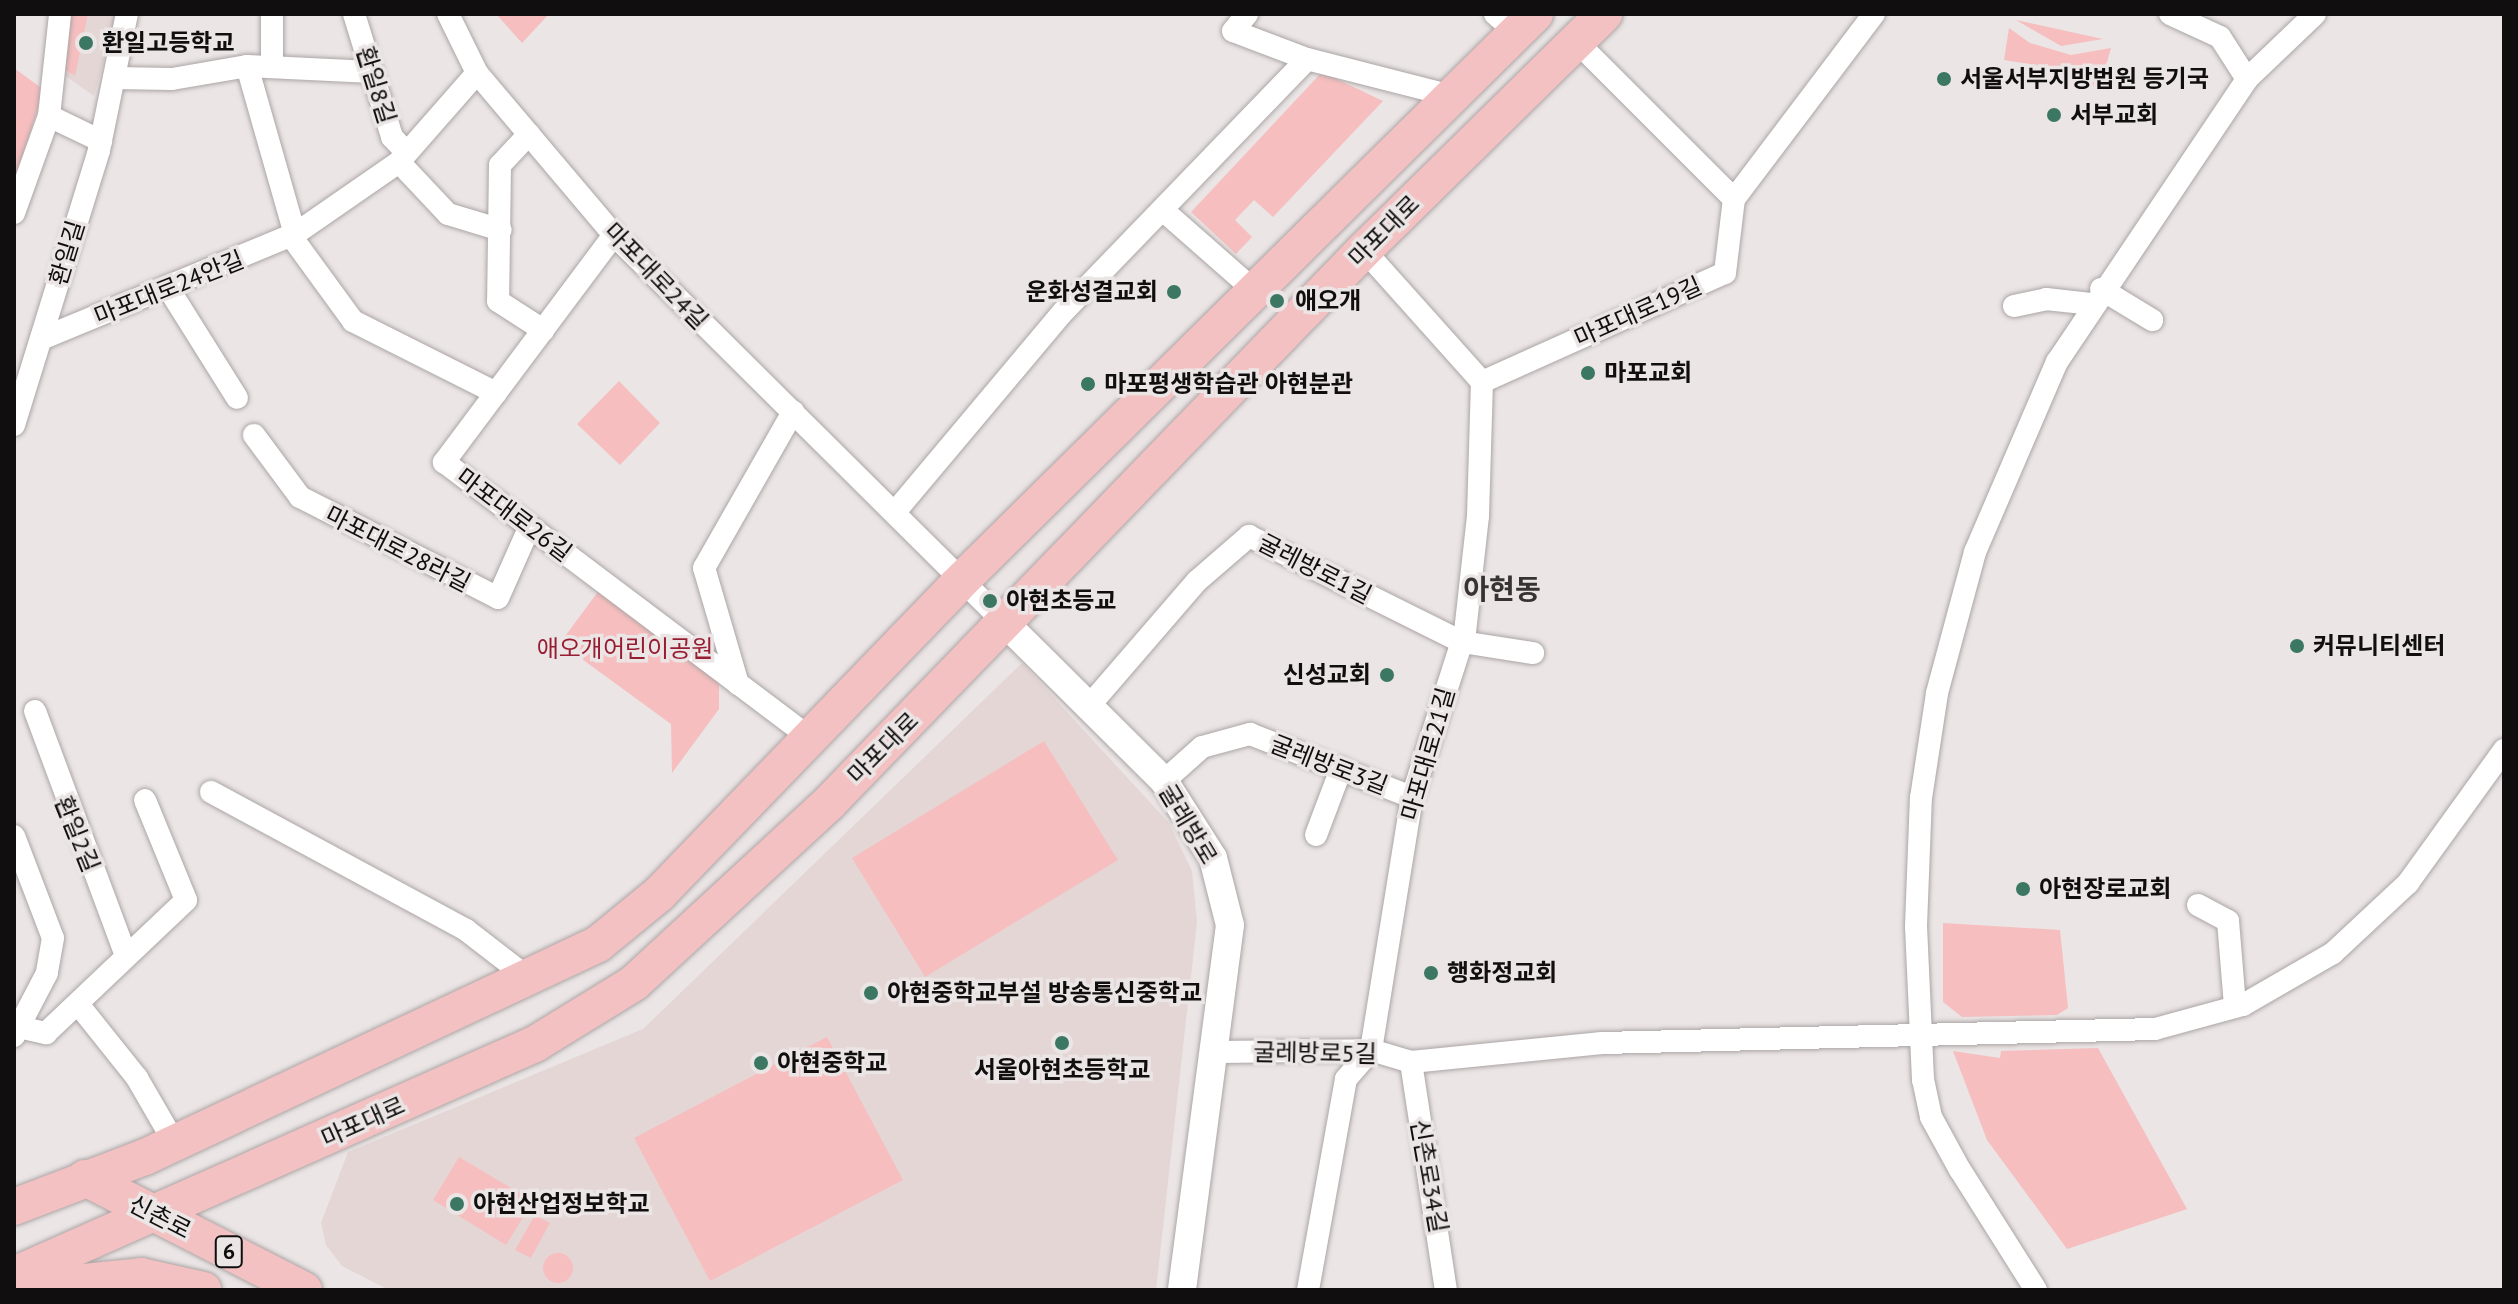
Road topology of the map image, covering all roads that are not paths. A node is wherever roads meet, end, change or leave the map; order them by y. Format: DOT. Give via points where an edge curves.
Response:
graph roads {
  1 [pos="60,14"];
  2 [pos="127,14"];
  3 [pos="272,14"];
  4 [pos="354,14"];
  5 [pos="448,14"];
  6 [pos="1247,14"];
  7 [pos="1604,14"];
  8 [pos="1874,14"];
  9 [pos="2170,14"];
  10 [pos="2315,14"];
  11 [pos="1516,20"];
  12 [pos="1577,42"];
  13 [pos="1307,59"];
  14 [pos="247,66"];
  15 [pos="272,66"];
  16 [pos="372,72"];
  17 [pos="477,73"];
  18 [pos="114,78"];
  19 [pos="2247,79"];
  20 [pos="1452,96"];
  21 [pos="49,116"];
  22 [pos="529,134"];
  23 [pos="101,141"];
  24 [pos="402,157"];
  25 [pos="1734,199"];
  26 [pos="1165,212"];
  27 [pos="14,213"];
  28 [pos="501,230"];
  29 [pos="293,235"];
  30 [pos="614,235"];
  31 [pos="1364,250"];
  32 [pos="170,291"];
  33 [pos="1255,291"];
  34 [pos="2096,296"];
  35 [pos="2014,306"];
  36 [pos="2152,320"];
  37 [pos="543,330"];
  38 [pos="41,339"];
  39 [pos="1482,382"];
  40 [pos="496,393"];
  41 [pos="237,398"];
  42 [pos="793,412"];
  43 [pos="14,425"];
  44 [pos="254,435"];
  45 [pos="895,512"];
  46 [pos="529,528"];
  47 [pos="963,579"];
  48 [pos="1006,624"];
  49 [pos="1462,642"];
  50 [pos="1533,653"];
  51 [pos="738,684"];
  52 [pos="1089,706"];
  53 [pos="35,711"];
  54 [pos="811,739"];
  55 [pos="2504,750"];
  56 [pos="1341,769"];
  57 [pos="1164,781"];
  58 [pos="211,792"];
  59 [pos="1412,797"];
  60 [pos="145,800"];
  61 [pos="1316,835"];
  62 [pos="14,836"];
  63 [pos="2198,905"];
  64 [pos="126,956"];
  65 [pos="527,977"];
  66 [pos="78,1004"];
  67 [pos="2235,1007"];
  68 [pos="17,1032"];
  69 [pos="1919,1034"];
  70 [pos="1371,1050"];
  71 [pos="1218,1052"];
  72 [pos="1411,1062"];
  73 [pos="174,1142"];
  74 [pos="85,1178"];
  75 [pos="14,1207"];
  76 [pos="154,1213"];
  77 [pos="14,1275"];
  78 [pos="14,1289"];
  79 [pos="203,1290"];
  80 [pos="304,1290"];
  81 [pos="1182,1290"];
  82 [pos="1308,1290"];
  83 [pos="1446,1290"];
  84 [pos="2036,1290"];
  1 -- 21 [label="street"];
  2 -- 18 [label="street, 환일길"];
  3 -- 15 [label="street"];
  4 -- 16 [label="street, 환일8길"];
  5 -- 17 [label="street, 마포대로24길"];
  6 -- 13 [label="street" via="1233,31"];
  7 -- 12 [label="main road, 마포대로"];
  8 -- 25 [label="street"];
  9 -- 19 [label="street" via="2220,37"];
  10 -- 19 [label="street"];
  11 -- 20 [label="main road, 마포대로"];
  12 -- 25 [label="street"];
  12 -- 31 [label="main road, 마포대로"];
  13 -- 20 [label="street"];
  13 -- 26 [label="street"];
  14 -- 15 [label="street"];
  14 -- 18 [label="street" via="172,79"];
  14 -- 29 [label="street"];
  15 -- 16 [label="street"];
  16 -- 24 [label="street, 환일8길"];
  17 -- 22 [label="street, 마포대로24길"];
  17 -- 24 [label="street, 마포대로24안길"];
  18 -- 23 [label="street, 환일길"];
  19 -- 34 [label="street"];
  20 -- 33 [label="main road, 마포대로"];
  21 -- 23 [label="street"];
  21 -- 27 [label="street"];
  22 -- 28 [label="street" via="500,165"];
  22 -- 30 [label="street, 마포대로24길"];
  23 -- 38 [label="street, 환일길"];
  24 -- 28 [label="street, 환일8길" via="448,214"];
  24 -- 29 [label="street, 마포대로24안길"];
  25 -- 39 [label="street, 마포대로19길" via="1725,273"];
  26 -- 33 [label="street"];
  26 -- 45 [label="street" via="1063,312"];
  28 -- 37 [label="street" via="498,301"];
  29 -- 32 [label="street, 마포대로24안길"];
  29 -- 40 [label="street" via="353,321"];
  30 -- 37 [label="street, 마포대로26길"];
  30 -- 42 [label="street, 마포대로24길"];
  31 -- 39 [label="street"];
  31 -- 48 [label="main road, 마포대로"];
  32 -- 38 [label="street, 마포대로24안길"];
  32 -- 41 [label="street"];
  33 -- 47 [label="main road, 마포대로"];
  34 -- 35 [label="street"];
  34 -- 36 [label="street"];
  34 -- 69 [label="street" via="2013,457 1956,611 1921,798"];
  37 -- 40 [label="street, 마포대로26길"];
  38 -- 43 [label="street, 환일길"];
  39 -- 49 [label="street, 마포대로21길" via="1478,516"];
  40 -- 46 [label="street, 마포대로26길" via="444,462"];
  42 -- 45 [label="street, 마포대로24길"];
  42 -- 51 [label="street" via="704,568"];
  44 -- 46 [label="street, 마포대로28라길" via="300,497 498,598"];
  45 -- 47 [label="street, 마포대로24길"];
  46 -- 51 [label="street, 마포대로26길"];
  47 -- 48 [label="street, 굴레방로"];
  47 -- 54 [label="main road, 마포대로"];
  48 -- 52 [label="street, 굴레방로"];
  48 -- 76 [label="main road, 마포대로" via="830,802 634,983 535,1044"];
  49 -- 50 [label="street"];
  49 -- 52 [label="street, 굴레방로1길" via="1249,536 1197,581"];
  49 -- 59 [label="street, 마포대로21길"];
  51 -- 54 [label="street, 마포대로26길"];
  52 -- 57 [label="street, 굴레방로"];
  53 -- 64 [label="street, 환일2길"];
  54 -- 65 [label="main road, 마포대로" via="659,894 598,944"];
  55 -- 67 [label="street" via="2408,883 2333,953"];
  56 -- 57 [label="street, 굴레방로3길" via="1250,734 1202,747"];
  56 -- 59 [label="street, 굴레방로3길"];
  56 -- 61 [label="street"];
  57 -- 71 [label="street, 굴레방로" via="1213,858 1230,925"];
  58 -- 65 [label="street" via="466,930"];
  59 -- 70 [label="street, 마포대로21길"];
  60 -- 64 [label="street" via="186,900"];
  62 -- 68 [label="street" via="53,938 47,973"];
  63 -- 67 [label="street" via="2228,921"];
  64 -- 66 [label="street"];
  65 -- 73 [label="main road, 마포대로"];
  66 -- 68 [label="street" via="46,1033"];
  66 -- 73 [label="street" via="137,1078"];
  67 -- 69 [label="street" via="2121,1035"];
  69 -- 72 [label="street" via="1602,1043"];
  69 -- 84 [label="street" via="1931,1117"];
  70 -- 71 [label="street, 굴레방로5길"];
  70 -- 72 [label="street, 굴레방로5길"];
  70 -- 82 [label="street" via="1346,1079"];
  71 -- 81 [label="street, 굴레방로"];
  72 -- 83 [label="street, 신촌로34길"];
  73 -- 74 [label="main road, 마포대로"];
  74 -- 75 [label="main road"];
  74 -- 76 [label="main road, 신촌로 / 6"];
  76 -- 77 [label="main road, 마포대로"];
  76 -- 80 [label="main road, 신촌로 / 6"];
  78 -- 79 [label="main road, 6" via="141,1276"];
}
